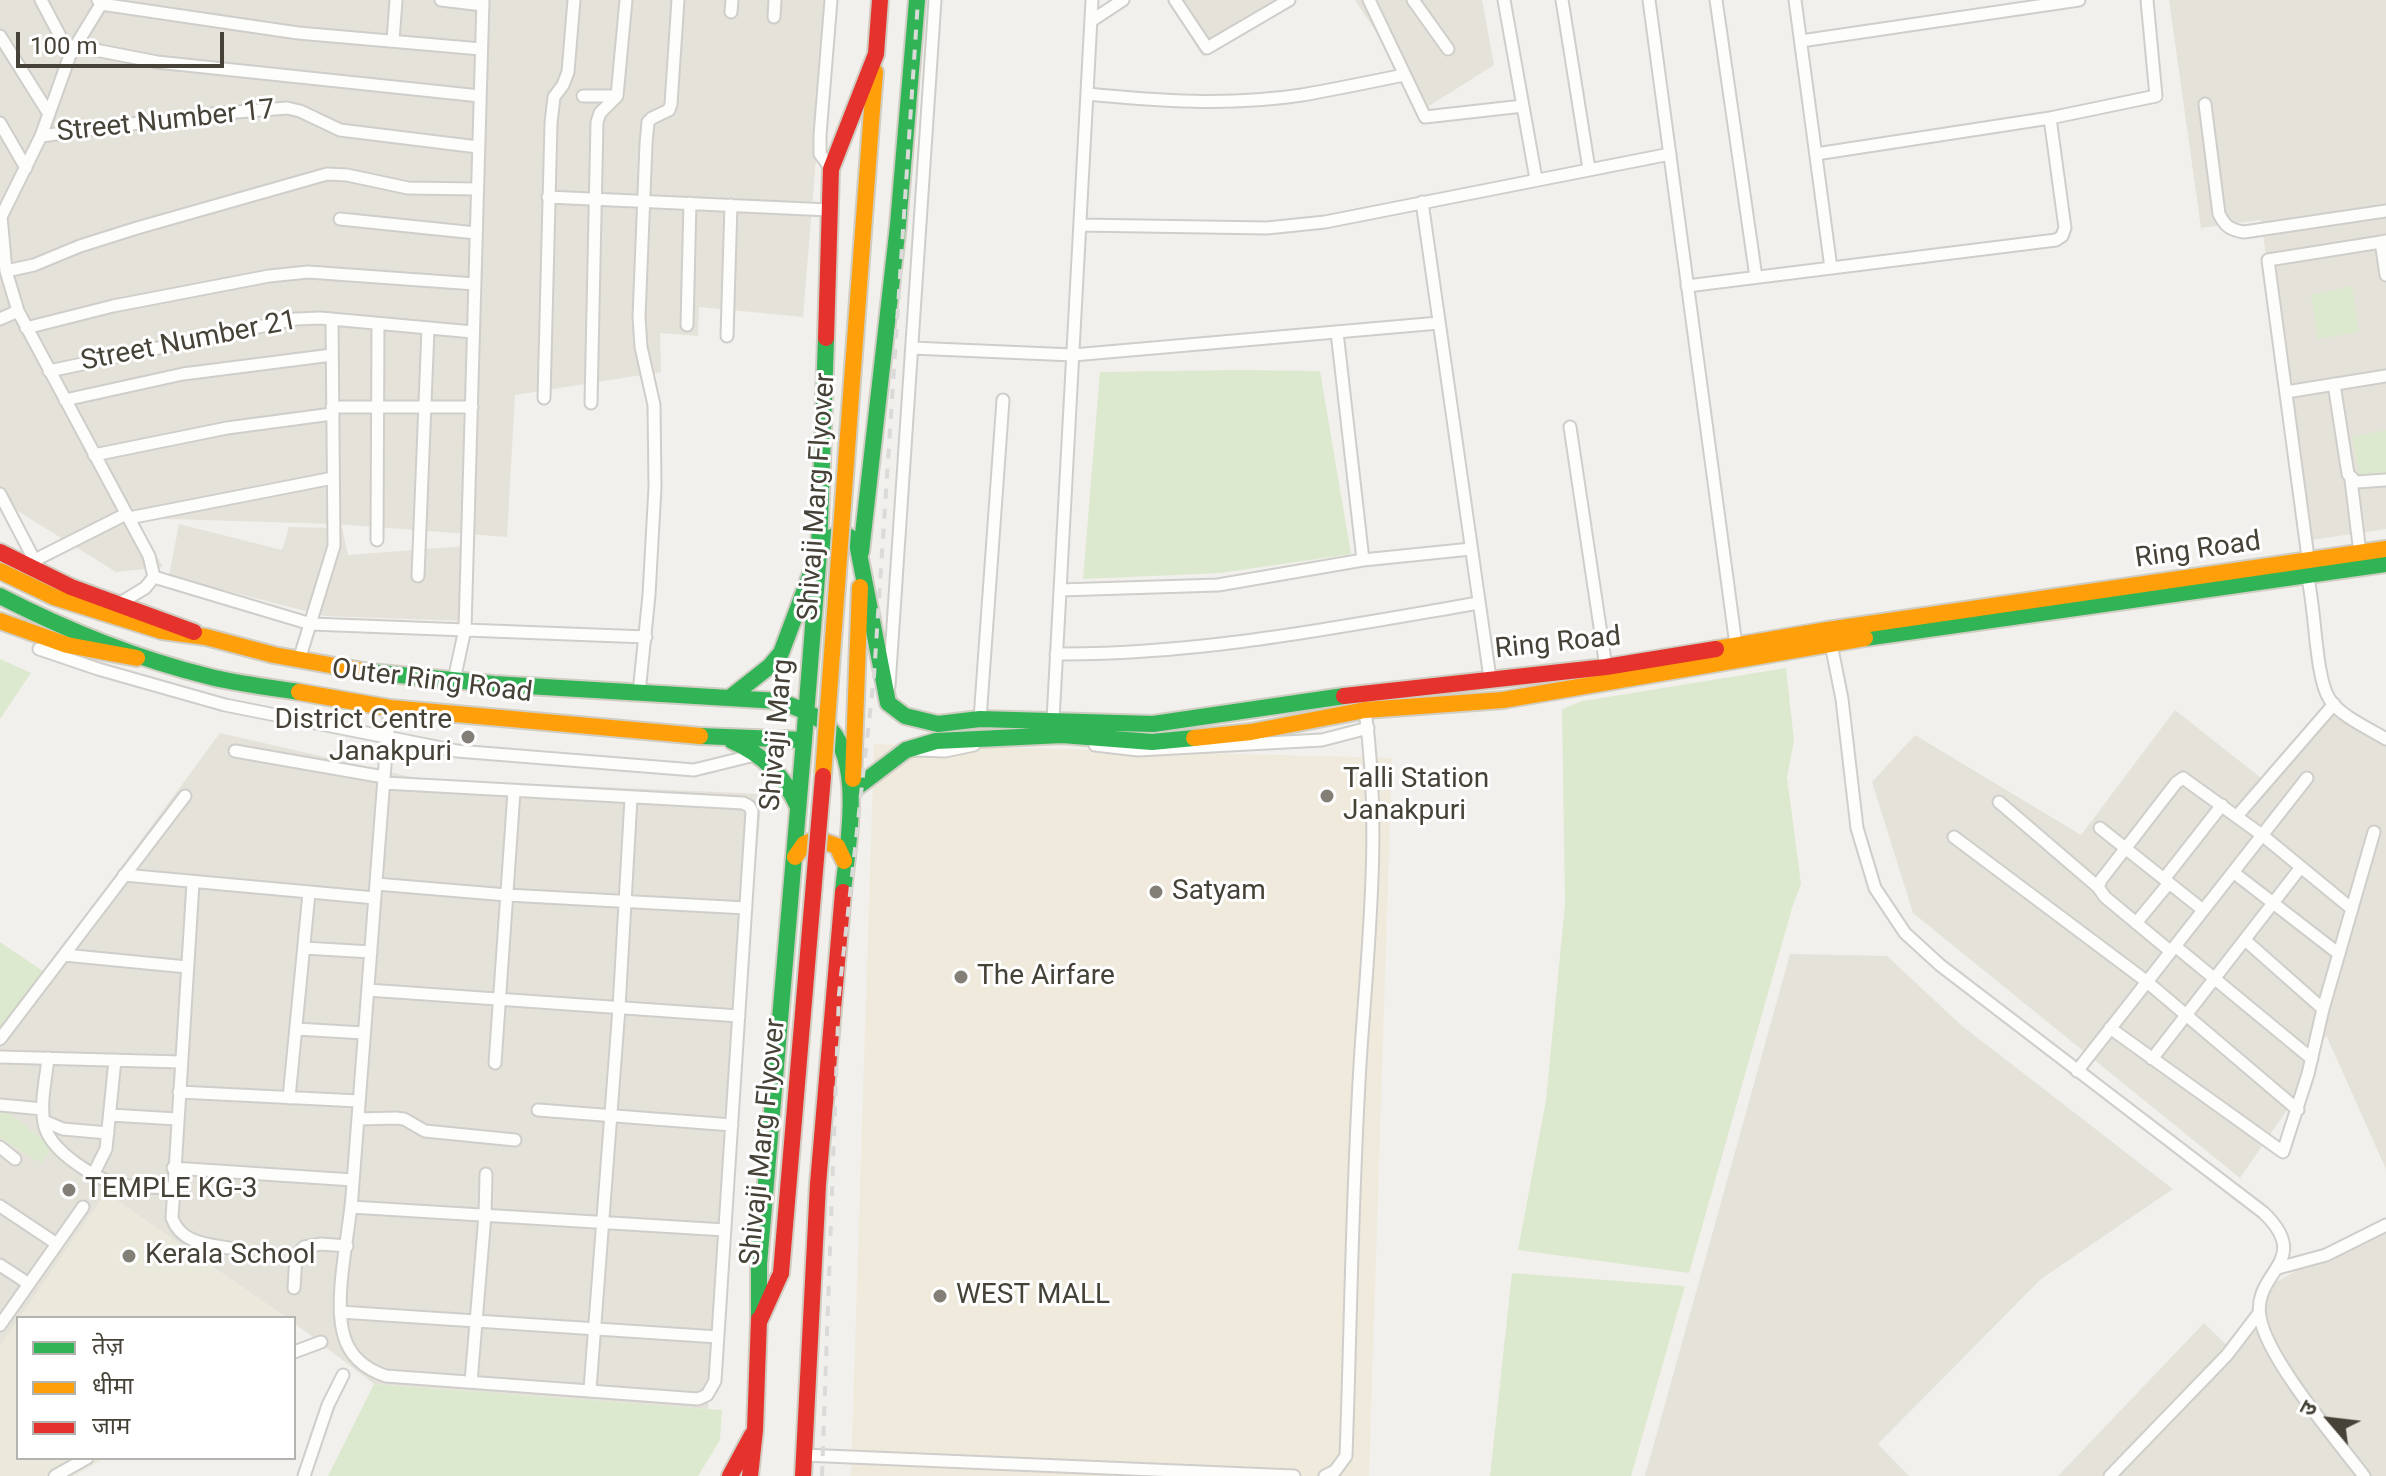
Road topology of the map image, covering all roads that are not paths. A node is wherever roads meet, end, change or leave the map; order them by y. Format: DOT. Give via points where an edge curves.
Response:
graph roads {
  1 [pos="41,0"];
  2 [pos="396,0"];
  3 [pos="441,0"];
  4 [pos="574,0"];
  5 [pos="626,0"];
  6 [pos="678,0"];
  7 [pos="775,0"];
  8 [pos="831,0"];
  9 [pos="880,0"];
  10 [pos="917,0"];
  11 [pos="935,0"];
  12 [pos="1092,0"];
  13 [pos="1123,0"];
  14 [pos="1175,0"];
  15 [pos="1289,0"];
  16 [pos="1369,0"];
  17 [pos="1413,0"];
  18 [pos="1504,0"];
  19 [pos="1562,0"];
  20 [pos="1649,0"];
  21 [pos="1716,0"];
  22 [pos="1795,0"];
  23 [pos="2079,0"];
  24 [pos="2147,0"];
  25 [pos="101,1"];
  26 [pos="483,2"];
  27 [pos="2035,3"];
  28 [pos="774,17"];
  29 [pos="1091,21"];
  30 [pos="0,36"];
  31 [pos="393,41"];
  32 [pos="1801,41"];
  33 [pos="481,49"];
  34 [pos="1448,49"];
  35 [pos="72,50"];
  36 [pos="876,54"];
  37 [pos="1404,75"];
  38 [pos="1087,94"];
  39 [pos="480,96"];
  40 [pos="583,96"];
  41 [pos="617,96"];
  42 [pos="2205,104"];
  43 [pos="1523,106"];
  44 [pos="49,114"];
  45 [pos="2050,118"];
  46 [pos="0,123"];
  47 [pos="41,136"];
  48 [pos="478,147"];
  49 [pos="1670,154"];
  50 [pos="1816,154"];
  51 [pos="26,168"];
  52 [pos="831,169"];
  53 [pos="1589,169"];
  54 [pos="1536,179"];
  55 [pos="477,189"];
  56 [pos="548,197"];
  57 [pos="596,199"];
  58 [pos="643,201"];
  59 [pos="1422,202"];
  60 [pos="690,203"];
  61 [pos="731,205"];
  62 [pos="829,210"];
  63 [pos="2386,211"];
  64 [pos="1,218"];
  65 [pos="340,219"];
  66 [pos="1080,225"];
  67 [pos="476,233"];
  68 [pos="2384,242"];
  69 [pos="1831,268"];
  70 [pos="6,271"];
  71 [pos="2386,275"];
  72 [pos="1756,277"];
  73 [pos="475,284"];
  74 [pos="1687,286"];
  75 [pos="18,311"];
  76 [pos="0,319"];
  77 [pos="332,319"];
  78 [pos="1439,323"];
  79 [pos="378,324"];
  80 [pos="687,325"];
  81 [pos="26,328"];
  82 [pos="428,329"];
  83 [pos="473,332"];
  84 [pos="1337,332"];
  85 [pos="727,336"];
  86 [pos="912,348"];
  87 [pos="332,355"];
  88 [pos="1073,355"];
  89 [pos="49,371"];
  90 [pos="2386,376"];
  91 [pos="2334,384"];
  92 [pos="2286,392"];
  93 [pos="544,398"];
  94 [pos="65,400"];
  95 [pos="1003,400"];
  96 [pos="591,403"];
  97 [pos="472,407"];
  98 [pos="378,409"];
  99 [pos="425,409"];
  100 [pos="332,411"];
  101 [pos="1570,427"];
  102 [pos="94,455"];
  103 [pos="333,478"];
  104 [pos="2351,480"];
  105 [pos="2386,480"];
  106 [pos="0,494"];
  107 [pos="127,516"];
  108 [pos="377,540"];
  109 [pos="1471,549"];
  110 [pos="2386,549"];
  111 [pos="0,552"];
  112 [pos="819,552"];
  113 [pos="861,553"];
  114 [pos="2360,553"];
  115 [pos="1363,560"];
  116 [pos="2306,563"];
  117 [pos="2386,564"];
  118 [pos="38,568"];
  119 [pos="0,571"];
  120 [pos="418,576"];
  121 [pos="154,577"];
  122 [pos="1060,590"];
  123 [pos="0,596"];
  124 [pos="120,603"];
  125 [pos="1479,603"];
  126 [pos="0,621"];
  127 [pos="311,624"];
  128 [pos="465,629"];
  129 [pos="206,637"];
  130 [pos="646,637"];
  131 [pos="1829,637"];
  132 [pos="1736,645"];
  133 [pos="39,649"];
  134 [pos="1056,654"];
  135 [pos="146,659"];
  136 [pos="299,660"];
  137 [pos="1606,667"];
  138 [pos="1490,678"];
  139 [pos="454,680"];
  140 [pos="639,693"];
  141 [pos="732,696"];
  142 [pos="888,703"];
  143 [pos="2334,704"];
  144 [pos="390,708"];
  145 [pos="806,710"];
  146 [pos="1365,710"];
  147 [pos="980,719"];
  148 [pos="1053,720"];
  149 [pos="1368,728"];
  150 [pos="937,733"];
  151 [pos="387,736"];
  152 [pos="716,737"];
  153 [pos="2386,739"];
  154 [pos="804,740"];
  155 [pos="911,749"];
  156 [pos="235,751"];
  157 [pos="759,754"];
  158 [pos="2307,778"];
  159 [pos="384,780"];
  160 [pos="852,791"];
  161 [pos="514,792"];
  162 [pos="185,796"];
  163 [pos="631,798"];
  164 [pos="1999,802"];
  165 [pos="2222,805"];
  166 [pos="798,808"];
  167 [pos="2237,816"];
  168 [pos="2100,828"];
  169 [pos="2374,832"];
  170 [pos="2262,835"];
  171 [pos="1954,837"];
  172 [pos="2126,848"];
  173 [pos="794,862"];
  174 [pos="845,866"];
  175 [pos="2301,867"];
  176 [pos="2233,872"];
  177 [pos="124,875"];
  178 [pos="2166,881"];
  179 [pos="193,883"];
  180 [pos="376,884"];
  181 [pos="2098,887"];
  182 [pos="309,893"];
  183 [pos="507,895"];
  184 [pos="375,898"];
  185 [pos="624,901"];
  186 [pos="2274,903"];
  187 [pos="746,908"];
  188 [pos="2352,909"];
  189 [pos="2203,910"];
  190 [pos="2136,923"];
  191 [pos="2245,940"];
  192 [pos="304,948"];
  193 [pos="2173,948"];
  194 [pos="371,952"];
  195 [pos="2339,954"];
  196 [pos="64,955"];
  197 [pos="187,967"];
  198 [pos="2215,979"];
  199 [pos="2146,981"];
  200 [pos="368,990"];
  201 [pos="499,1000"];
  202 [pos="619,1008"];
  203 [pos="2323,1009"];
  204 [pos="739,1016"];
  205 [pos="2187,1016"];
  206 [pos="2110,1028"];
  207 [pos="296,1029"];
  208 [pos="364,1033"];
  209 [pos="0,1039"];
  210 [pos="0,1057"];
  211 [pos="48,1058"];
  212 [pos="2152,1059"];
  213 [pos="2312,1059"];
  214 [pos="115,1060"];
  215 [pos="181,1062"];
  216 [pos="495,1063"];
  217 [pos="2077,1071"];
  218 [pos="179,1092"];
  219 [pos="289,1098"];
  220 [pos="359,1101"];
  221 [pos="0,1105"];
  222 [pos="538,1110"];
  223 [pos="2298,1110"];
  224 [pos="44,1115"];
  225 [pos="110,1115"];
  226 [pos="611,1116"];
  227 [pos="177,1119"];
  228 [pos="358,1119"];
  229 [pos="732,1125"];
  230 [pos="108,1133"];
  231 [pos="515,1140"];
  232 [pos="0,1147"];
  233 [pos="15,1159"];
  234 [pos="173,1168"];
  235 [pos="486,1174"];
  236 [pos="93,1175"];
  237 [pos="353,1180"];
  238 [pos="172,1188"];
  239 [pos="0,1206"];
  240 [pos="83,1207"];
  241 [pos="351,1207"];
  242 [pos="485,1215"];
  243 [pos="602,1223"];
  244 [pos="2386,1225"];
  245 [pos="725,1230"];
  246 [pos="57,1244"];
  247 [pos="347,1246"];
  248 [pos="229,1248"];
  249 [pos="0,1265"];
  250 [pos="2278,1268"];
  251 [pos="29,1284"];
  252 [pos="294,1288"];
  253 [pos="340,1312"];
  254 [pos="2259,1313"];
  255 [pos="476,1321"];
  256 [pos="759,1322"];
  257 [pos="0,1325"];
  258 [pos="594,1329"];
  259 [pos="718,1337"];
  260 [pos="321,1342"];
  261 [pos="296,1351"];
  262 [pos="343,1375"];
  263 [pos="471,1382"];
  264 [pos="590,1389"];
  265 [pos="755,1430"];
  266 [pos="804,1455"];
  267 [pos="83,1460"];
  268 [pos="55,1476"];
  269 [pos="304,1476"];
  270 [pos="730,1476"];
  271 [pos="750,1476"];
  272 [pos="802,1476"];
  273 [pos="1294,1476"];
  274 [pos="1325,1476"];
  275 [pos="2110,1476"];
  276 [pos="2364,1476"];
  1 -- 35 [label="street"];
  2 -- 31 [label="street"];
  3 -- 26 [label="street"];
  4 -- 56 [label="street" via="568,72 554,97"];
  5 -- 41 [label="street"];
  6 -- 58 [label="street" via="671,104 648,122"];
  7 -- 28 [label="street"];
  8 -- 52 [label="street" via="820,154"];
  9 -- 36 [label="main road, Shivaji Marg"];
  10 -- 113 [label="main road"];
  11 -- 86 [label="street"];
  12 -- 29 [label="street"];
  13 -- 29 [label="street"];
  14 -- 15 [label="street" via="1207,48"];
  16 -- 37 [label="street"];
  17 -- 34 [label="street"];
  18 -- 43 [label="street"];
  19 -- 53 [label="street"];
  20 -- 49 [label="street"];
  21 -- 72 [label="street"];
  22 -- 32 [label="street"];
  23 -- 27 [label="street"];
  24 -- 45 [label="street" via="2156,96"];
  25 -- 31 [label="street" via="298,33"];
  25 -- 35 [label="street"];
  26 -- 33 [label="street"];
  27 -- 32 [label="street"];
  29 -- 38 [label="street"];
  30 -- 44 [label="street"];
  31 -- 33 [label="street"];
  32 -- 50 [label="street"];
  33 -- 39 [label="street"];
  35 -- 39 [label="street"];
  35 -- 44 [label="street"];
  36 -- 52 [label="main road, Shivaji Marg"];
  36 -- 256 [label="main road, Shivaji Marg Flyover, bridge" via="831,686 781,1273"];
  37 -- 38 [label="street" via="1250,99 1176,102"];
  37 -- 43 [label="street" via="1425,117"];
  38 -- 66 [label="street"];
  39 -- 48 [label="street"];
  40 -- 41 [label="street"];
  41 -- 57 [label="street" via="597,122"];
  42 -- 63 [label="street" via="2219,214 2233,231"];
  43 -- 54 [label="street"];
  44 -- 47 [label="street"];
  45 -- 50 [label="street"];
  45 -- 69 [label="street" via="2062,236"];
  46 -- 51 [label="street"];
  47 -- 48 [label="street, Street Number 17" via="287,108 340,130"];
  47 -- 51 [label="street"];
  48 -- 55 [label="street"];
  49 -- 53 [label="street"];
  49 -- 74 [label="street"];
  50 -- 69 [label="street"];
  51 -- 64 [label="street"];
  52 -- 62 [label="main road, Shivaji Marg"];
  53 -- 54 [label="street"];
  54 -- 59 [label="street"];
  55 -- 67 [label="street"];
  55 -- 70 [label="street" via="408,188 327,174"];
  56 -- 57 [label="street"];
  56 -- 93 [label="street"];
  57 -- 58 [label="street"];
  57 -- 96 [label="street"];
  58 -- 60 [label="street"];
  58 -- 130 [label="street" via="641,347 656,432"];
  59 -- 66 [label="street" via="1267,228"];
  59 -- 78 [label="street"];
  60 -- 61 [label="street"];
  60 -- 80 [label="street"];
  61 -- 62 [label="street"];
  61 -- 85 [label="street"];
  62 -- 112 [label="main road, Shivaji Marg"];
  64 -- 70 [label="street"];
  65 -- 67 [label="street"];
  66 -- 88 [label="street"];
  67 -- 73 [label="street"];
  68 -- 71 [label="street"];
  68 -- 92 [label="street" via="2268,260"];
  69 -- 72 [label="street"];
  70 -- 75 [label="street"];
  72 -- 74 [label="street"];
  73 -- 81 [label="street" via="308,272 113,306"];
  73 -- 83 [label="street"];
  74 -- 132 [label="street"];
  75 -- 76 [label="street"];
  75 -- 81 [label="street"];
  77 -- 79 [label="street, Street Number 21"];
  77 -- 87 [label="street"];
  77 -- 89 [label="street, Street Number 21" via="265,324"];
  78 -- 84 [label="street"];
  78 -- 109 [label="street"];
  79 -- 82 [label="street, Street Number 21"];
  79 -- 98 [label="street"];
  81 -- 89 [label="street"];
  82 -- 83 [label="street, Street Number 21"];
  82 -- 99 [label="street"];
  83 -- 97 [label="street"];
  84 -- 88 [label="street"];
  84 -- 115 [label="street"];
  86 -- 88 [label="street"];
  86 -- 142 [label="street"];
  87 -- 94 [label="street" via="183,374"];
  87 -- 100 [label="street"];
  88 -- 122 [label="street"];
  89 -- 94 [label="street"];
  90 -- 91 [label="street"];
  91 -- 92 [label="street"];
  91 -- 104 [label="street"];
  92 -- 116 [label="street"];
  94 -- 102 [label="street"];
  95 -- 147 [label="street"];
  97 -- 99 [label="street"];
  97 -- 128 [label="street"];
  98 -- 99 [label="street"];
  98 -- 100 [label="street"];
  98 -- 108 [label="street"];
  99 -- 120 [label="street"];
  100 -- 102 [label="street"];
  100 -- 103 [label="street"];
  101 -- 137 [label="street"];
  102 -- 107 [label="street"];
  103 -- 107 [label="street"];
  103 -- 127 [label="street" via="334,546"];
  104 -- 105 [label="street"];
  104 -- 114 [label="street"];
  106 -- 118 [label="street"];
  107 -- 118 [label="street"];
  107 -- 121 [label="street" via="144,542"];
  109 -- 115 [label="street"];
  109 -- 125 [label="street"];
  110 -- 114 [label="main road, Ring Road"];
  111 -- 118 [label="main road, Outer Ring Road"];
  112 -- 113 [label="main road" via="829,536 841,532 853,538"];
  112 -- 141 [label="main road" via="781,653"];
  112 -- 145 [label="main road, Shivaji Marg"];
  113 -- 142 [label="main road"];
  113 -- 160 [label="main road"];
  114 -- 116 [label="main road, Ring Road"];
  115 -- 122 [label="street" via="1218,585"];
  116 -- 117 [label="main road, Ring Road"];
  116 -- 131 [label="main road, Ring Road"];
  116 -- 143 [label="street" via="2323,681"];
  118 -- 124 [label="main road, Outer Ring Road" via="66,586"];
  119 -- 129 [label="main road, Outer Ring Road" via="67,601 162,631"];
  121 -- 124 [label="street"];
  121 -- 127 [label="street"];
  122 -- 134 [label="street"];
  123 -- 135 [label="main road, Outer Ring Road" via="52,623"];
  124 -- 129 [label="main road, Outer Ring Road"];
  125 -- 134 [label="street" via="1281,638 1133,654"];
  125 -- 138 [label="street"];
  126 -- 135 [label="main road, Outer Ring Road" via="96,654"];
  127 -- 128 [label="street"];
  127 -- 136 [label="street"];
  128 -- 130 [label="street"];
  128 -- 139 [label="street"];
  129 -- 136 [label="main road, Outer Ring Road"];
  130 -- 140 [label="street"];
  131 -- 132 [label="main road, Ring Road"];
  131 -- 146 [label="main road, Ring Road" via="1503,700"];
  131 -- 217 [label="street" via="1857,828 1875,888 1905,933 1940,965"];
  132 -- 137 [label="main road, Ring Road"];
  133 -- 151 [label="street" via="225,705"];
  134 -- 148 [label="street"];
  135 -- 144 [label="main road, Outer Ring Road" via="211,677"];
  136 -- 139 [label="main road, Outer Ring Road"];
  137 -- 138 [label="main road, Ring Road"];
  138 -- 148 [label="main road, Ring Road" via="1153,724"];
  139 -- 140 [label="main road, Outer Ring Road"];
  140 -- 141 [label="main road, Outer Ring Road"];
  141 -- 145 [label="main road, Outer Ring Road"];
  142 -- 150 [label="main road, Ring Road"];
  143 -- 153 [label="street"];
  143 -- 167 [label="street"];
  144 -- 151 [label="street"];
  144 -- 152 [label="main road, Outer Ring Road"];
  145 -- 154 [label="main road, Shivaji Marg"];
  145 -- 160 [label="main road" via="834,730 845,752"];
  146 -- 149 [label="street"];
  146 -- 150 [label="main road, Ring Road" via="1251,732 1152,742"];
  147 -- 148 [label="main road, Ring Road"];
  147 -- 150 [label="main road, Ring Road"];
  149 -- 155 [label="street" via="1322,740 1138,750 1061,742"];
  149 -- 274 [label="street" via="1375,846 1361,1050 1346,1456"];
  150 -- 155 [label="main road, Ring Road"];
  151 -- 157 [label="street" via="457,751 694,770"];
  151 -- 159 [label="street"];
  152 -- 154 [label="main road"];
  152 -- 157 [label="main road"];
  154 -- 166 [label="main road, Shivaji Marg"];
  155 -- 160 [label="main road, Ring Road"];
  156 -- 159 [label="street"];
  157 -- 166 [label="main road" via="781,775"];
  158 -- 170 [label="street"];
  159 -- 161 [label="street"];
  159 -- 180 [label="street"];
  160 -- 174 [label="main road"];
  161 -- 163 [label="street"];
  161 -- 183 [label="street"];
  162 -- 177 [label="street"];
  163 -- 185 [label="street"];
  163 -- 187 [label="street" via="749,806"];
  164 -- 181 [label="street"];
  165 -- 167 [label="street"];
  165 -- 172 [label="street" via="2187,779 2179,779"];
  165 -- 178 [label="street"];
  166 -- 173 [label="main road, Shivaji Marg"];
  167 -- 170 [label="street"];
  168 -- 172 [label="street"];
  169 -- 188 [label="street"];
  170 -- 175 [label="street"];
  170 -- 176 [label="street"];
  171 -- 199 [label="street"];
  172 -- 178 [label="street"];
  172 -- 181 [label="street"];
  173 -- 174 [label="main road" via="804,844 817,839 837,846"];
  173 -- 256 [label="main road, Shivaji Marg" via="759,1264"];
  174 -- 266 [label="main road" via="818,1184"];
  175 -- 186 [label="street"];
  175 -- 188 [label="street"];
  176 -- 186 [label="street"];
  176 -- 189 [label="street"];
  177 -- 179 [label="street"];
  177 -- 196 [label="street"];
  178 -- 189 [label="street"];
  178 -- 190 [label="street"];
  179 -- 182 [label="street"];
  179 -- 197 [label="street"];
  180 -- 183 [label="street"];
  180 -- 184 [label="street"];
  181 -- 190 [label="street"];
  182 -- 184 [label="street"];
  182 -- 192 [label="street"];
  183 -- 185 [label="street"];
  183 -- 201 [label="street"];
  184 -- 194 [label="street"];
  185 -- 187 [label="street"];
  185 -- 202 [label="street"];
  186 -- 191 [label="street"];
  186 -- 195 [label="street"];
  187 -- 204 [label="street"];
  188 -- 195 [label="street"];
  189 -- 193 [label="street"];
  190 -- 193 [label="street"];
  191 -- 198 [label="street"];
  191 -- 203 [label="street"];
  192 -- 194 [label="street"];
  192 -- 207 [label="street"];
  193 -- 198 [label="street"];
  193 -- 199 [label="street"];
  194 -- 200 [label="street"];
  195 -- 203 [label="street"];
  196 -- 197 [label="street"];
  196 -- 209 [label="street"];
  197 -- 215 [label="street"];
  198 -- 205 [label="street"];
  198 -- 213 [label="street"];
  199 -- 205 [label="street"];
  199 -- 206 [label="street"];
  200 -- 201 [label="street"];
  200 -- 208 [label="street"];
  201 -- 202 [label="street"];
  201 -- 216 [label="street"];
  202 -- 204 [label="street"];
  202 -- 226 [label="street"];
  203 -- 213 [label="street"];
  204 -- 229 [label="street"];
  205 -- 212 [label="street"];
  205 -- 223 [label="street"];
  206 -- 212 [label="street"];
  206 -- 217 [label="street"];
  207 -- 208 [label="street"];
  207 -- 219 [label="street"];
  208 -- 220 [label="street"];
  210 -- 211 [label="street"];
  211 -- 214 [label="street"];
  211 -- 224 [label="street"];
  212 -- 223 [label="street" via="2283,1152"];
  213 -- 223 [label="street"];
  214 -- 215 [label="street"];
  214 -- 225 [label="street"];
  215 -- 218 [label="street"];
  217 -- 250 [label="street" via="2264,1213 2284,1238"];
  218 -- 219 [label="street"];
  218 -- 227 [label="street"];
  219 -- 220 [label="street"];
  220 -- 228 [label="street"];
  221 -- 224 [label="street"];
  222 -- 226 [label="street"];
  224 -- 230 [label="street" via="63,1129"];
  224 -- 236 [label="street" via="48,1136"];
  225 -- 227 [label="street"];
  225 -- 230 [label="street"];
  226 -- 229 [label="street"];
  226 -- 243 [label="street"];
  227 -- 234 [label="street"];
  228 -- 231 [label="street" via="404,1119 425,1131"];
  228 -- 237 [label="street"];
  229 -- 245 [label="street"];
  230 -- 236 [label="street"];
  232 -- 233 [label="street"];
  234 -- 237 [label="street"];
  234 -- 238 [label="street"];
  235 -- 242 [label="street"];
  236 -- 238 [label="street" via="120,1185"];
  237 -- 241 [label="street"];
  238 -- 248 [label="street" via="176,1229 200,1243"];
  239 -- 246 [label="street"];
  240 -- 246 [label="street"];
  241 -- 242 [label="street"];
  241 -- 247 [label="street"];
  242 -- 243 [label="street"];
  242 -- 255 [label="street"];
  243 -- 245 [label="street"];
  243 -- 258 [label="street"];
  244 -- 250 [label="street" via="2326,1255"];
  245 -- 259 [label="street"];
  246 -- 251 [label="street"];
  247 -- 252 [label="street" via="304,1247 296,1256"];
  247 -- 253 [label="street"];
  249 -- 251 [label="street"];
  250 -- 254 [label="street" via="2261,1292"];
  251 -- 257 [label="street"];
  253 -- 255 [label="street"];
  253 -- 263 [label="street" via="353,1357 371,1371"];
  254 -- 275 [label="street" via="2227,1355"];
  254 -- 276 [label="street" via="2264,1333 2285,1368"];
  255 -- 258 [label="street"];
  255 -- 263 [label="street"];
  256 -- 265 [label="main road, Shivaji Marg"];
  258 -- 259 [label="street"];
  258 -- 264 [label="street"];
  259 -- 264 [label="street" via="715,1381 698,1399"];
  260 -- 261 [label="street"];
  262 -- 269 [label="street"];
  263 -- 264 [label="street"];
  265 -- 270 [label="main road, Shivaji Marg"];
  265 -- 271 [label="main road"];
  266 -- 272 [label="main road"];
  266 -- 273 [label="street"];
  267 -- 268 [label="street"];
}
